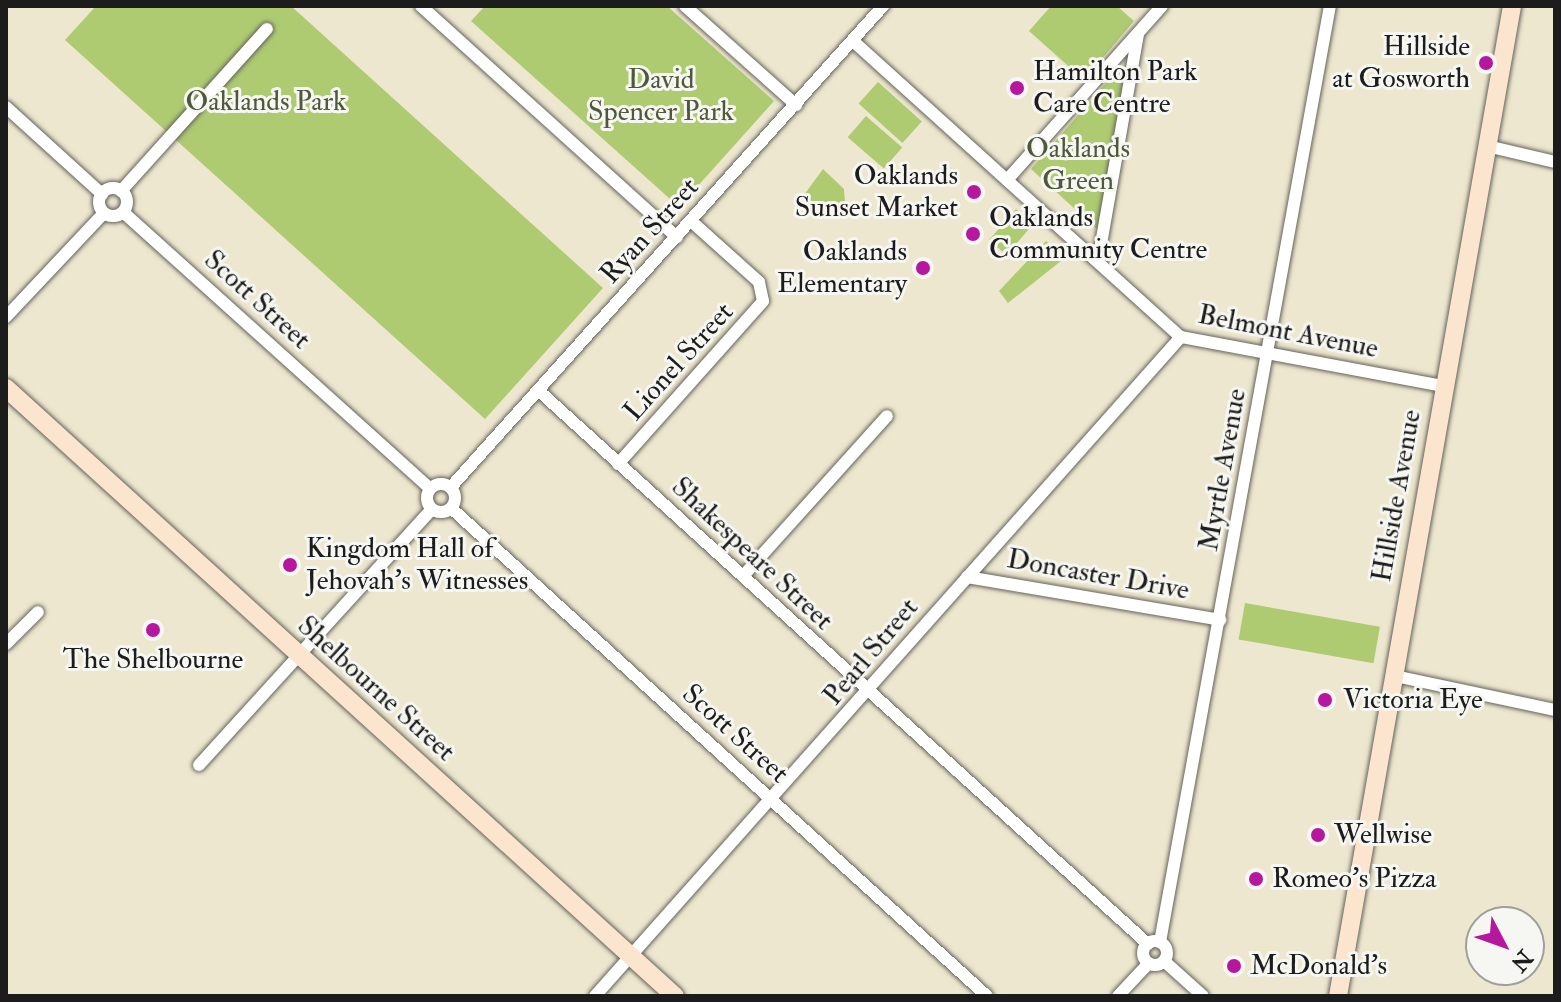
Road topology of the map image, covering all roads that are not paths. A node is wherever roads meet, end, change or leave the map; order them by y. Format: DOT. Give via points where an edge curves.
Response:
graph roads {
  1 [pos="421,6"];
  2 [pos="685,6"];
  3 [pos="883,6"];
  4 [pos="1162,6"];
  5 [pos="1330,6"];
  6 [pos="1512,6"];
  7 [pos="267,29"];
  8 [pos="1138,34"];
  9 [pos="853,41"];
  10 [pos="796,105"];
  11 [pos="6,107"];
  12 [pos="1487,146"];
  13 [pos="1555,162"];
  14 [pos="1007,180"];
  15 [pos="121,191"];
  16 [pos="102,194"];
  17 [pos="123,212"];
  18 [pos="104,213"];
  19 [pos="691,221"];
  20 [pos="677,237"];
  21 [pos="1098,261"];
  22 [pos="6,317"];
  23 [pos="1181,337"];
  24 [pos="1268,354"];
  25 [pos="1444,386"];
  26 [pos="6,388"];
  27 [pos="538,390"];
  28 [pos="887,416"];
  29 [pos="618,464"];
  30 [pos="451,487"];
  31 [pos="430,488"];
  32 [pos="451,508"];
  33 [pos="432,509"];
  34 [pos="743,576"];
  35 [pos="967,577"];
  36 [pos="38,612"];
  37 [pos="1220,620"];
  38 [pos="6,644"];
  39 [pos="297,656"];
  40 [pos="1395,676"];
  41 [pos="866,693"];
  42 [pos="1555,710"];
  43 [pos="199,765"];
  44 [pos="773,801"];
  45 [pos="1154,943"];
  46 [pos="631,956"];
  47 [pos="1164,961"];
  48 [pos="1149,963"];
  49 [pos="595,996"];
  50 [pos="675,996"];
  51 [pos="987,996"];
  52 [pos="1118,996"];
  53 [pos="1203,996"];
  54 [pos="1338,996"];
  1 -- 20 [label="street"];
  2 -- 10 [label="street"];
  3 -- 9 [label="street, Ryan Street"];
  4 -- 8 [label="street"];
  5 -- 24 [label="street, Myrtle Avenue"];
  6 -- 12 [label="main road, Hillside Avenue"];
  7 -- 15 [label="street"];
  8 -- 14 [label="street"];
  8 -- 21 [label="street"];
  9 -- 10 [label="street, Ryan Street"];
  9 -- 14 [label="street, Belmont Avenue"];
  10 -- 19 [label="street, Ryan Street"];
  11 -- 16 [label="street"];
  12 -- 13 [label="street"];
  12 -- 25 [label="main road, Hillside Avenue"];
  14 -- 21 [label="street, Belmont Avenue"];
  15 -- 16 [label="street"];
  15 -- 17 [label="street" via="127,201"];
  16 -- 18 [label="street"];
  17 -- 18 [label="street"];
  17 -- 31 [label="street, Scott Street"];
  18 -- 22 [label="street"];
  19 -- 20 [label="street, Ryan Street"];
  19 -- 29 [label="street, Lionel Street" via="759,282 763,301"];
  20 -- 27 [label="street, Ryan Street"];
  21 -- 23 [label="street, Belmont Avenue"];
  23 -- 24 [label="street, Belmont Avenue"];
  23 -- 35 [label="street, Pearl Street"];
  24 -- 25 [label="street, Belmont Avenue"];
  24 -- 37 [label="street, Myrtle Avenue"];
  25 -- 40 [label="main road, Hillside Avenue"];
  26 -- 39 [label="main road, Shelbourne Street"];
  27 -- 29 [label="street, Shakespeare Street"];
  27 -- 30 [label="street, Ryan Street"];
  28 -- 34 [label="street"];
  29 -- 34 [label="street, Shakespeare Street"];
  30 -- 31 [label="street" via="440,483"];
  30 -- 32 [label="street"];
  31 -- 33 [label="street" via="426,499"];
  32 -- 33 [label="street"];
  32 -- 44 [label="street, Scott Street"];
  33 -- 39 [label="street"];
  34 -- 41 [label="street, Shakespeare Street"];
  35 -- 37 [label="street, Doncaster Drive"];
  35 -- 41 [label="street, Pearl Street"];
  36 -- 38 [label="street"];
  37 -- 45 [label="street, Myrtle Avenue"];
  39 -- 43 [label="street"];
  39 -- 46 [label="main road, Shelbourne Street"];
  40 -- 42 [label="street"];
  40 -- 54 [label="main road, Hillside Avenue"];
  41 -- 44 [label="street, Pearl Street"];
  41 -- 45 [label="street, Shakespeare Street"];
  44 -- 46 [label="street, Pearl Street"];
  44 -- 51 [label="street, Scott Street"];
  45 -- 47 [label="street" via="1167,950"];
  45 -- 48 [label="street" via="1144,955"];
  46 -- 49 [label="street, Pearl Street"];
  46 -- 50 [label="main road, Shelbourne Street"];
  47 -- 48 [label="street"];
  47 -- 53 [label="street"];
  48 -- 52 [label="street"];
}
